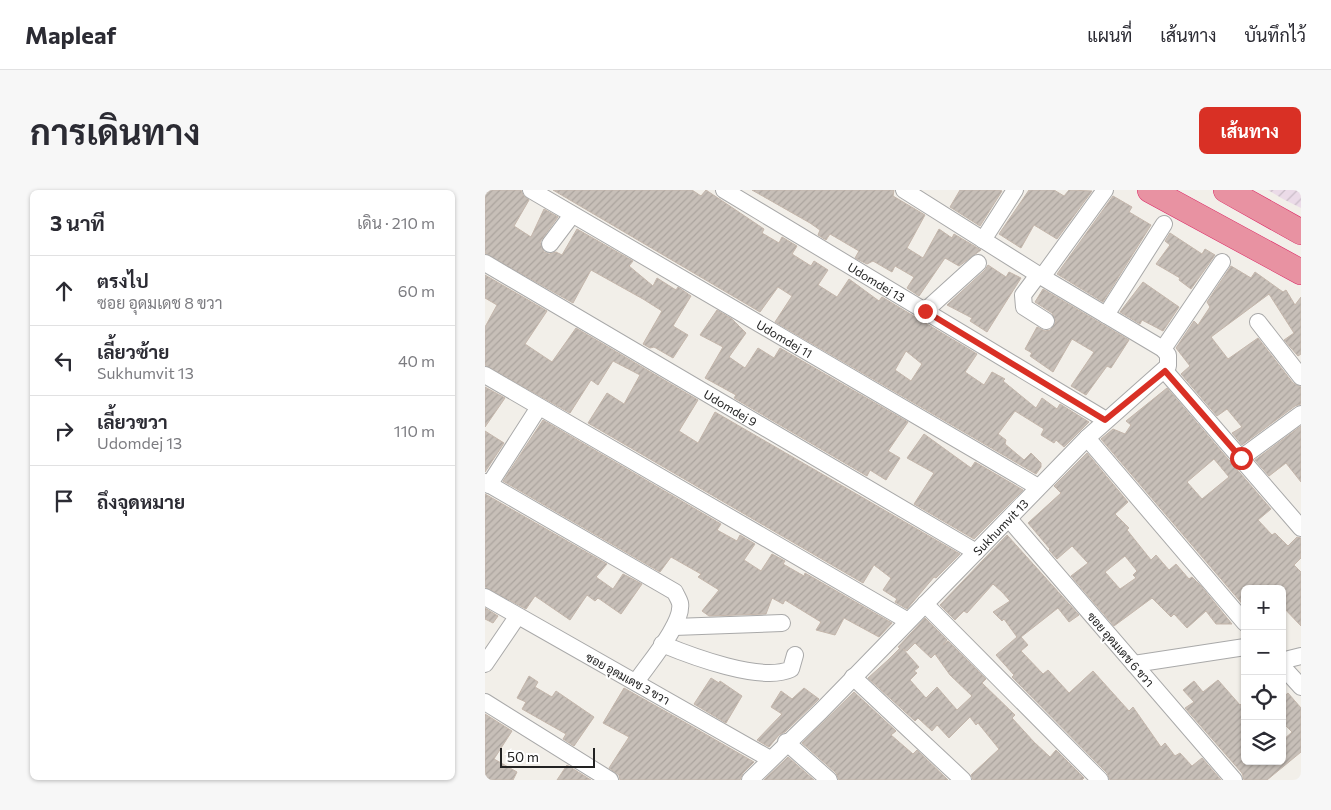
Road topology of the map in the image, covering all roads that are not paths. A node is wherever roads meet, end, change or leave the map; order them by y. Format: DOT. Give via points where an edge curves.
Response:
graph roads {
  1 [pos="531,190"];
  2 [pos="724,190"];
  3 [pos="903,190"];
  4 [pos="1015,190"];
  5 [pos="1105,190"];
  6 [pos="1150,190"];
  7 [pos="1226,190"];
  8 [pos="927,196"];
  9 [pos="571,214"];
  10 [pos="1164,224"];
  11 [pos="1301,232"];
  12 [pos="983,240"];
  13 [pos="550,244"];
  14 [pos="1222,262"];
  15 [pos="485,263"];
  16 [pos="978,263"];
  17 [pos="1301,272"];
  18 [pos="1040,276"];
  19 [pos="925,311"];
  20 [pos="1106,315"];
  21 [pos="1045,321"];
  22 [pos="1258,322"];
  23 [pos="1163,349"];
  24 [pos="1165,371"];
  25 [pos="485,375"];
  26 [pos="1301,377"];
  27 [pos="539,407"];
  28 [pos="1301,414"];
  29 [pos="1105,420"];
  30 [pos="1087,438"];
  31 [pos="1241,458"];
  32 [pos="487,483"];
  33 [pos="1038,487"];
  34 [pos="1009,519"];
  35 [pos="1301,528"];
  36 [pos="976,552"];
  37 [pos="485,597"];
  38 [pos="925,604"];
  39 [pos="517,617"];
  40 [pos="1241,618"];
  41 [pos="908,621"];
  42 [pos="782,623"];
  43 [pos="674,627"];
  44 [pos="662,644"];
  45 [pos="1241,648"];
  46 [pos="795,655"];
  47 [pos="1301,656"];
  48 [pos="1286,662"];
  49 [pos="485,664"];
  50 [pos="1134,664"];
  51 [pos="1286,670"];
  52 [pos="853,677"];
  53 [pos="636,682"];
  54 [pos="1301,687"];
  55 [pos="485,702"];
  56 [pos="786,742"];
  57 [pos="769,759"];
  58 [pos="610,780"];
  59 [pos="750,780"];
  60 [pos="829,780"];
  61 [pos="963,780"];
  62 [pos="1100,780"];
  63 [pos="1234,780"];
  1 -- 9 [label="street, Udomdej 11"];
  2 -- 19 [label="street, Udomdej 13"];
  3 -- 8 [label="street"];
  4 -- 12 [label="street"];
  5 -- 18 [label="street"];
  6 -- 17 [label="highway"];
  7 -- 11 [label="highway"];
  8 -- 12 [label="street"];
  9 -- 13 [label="street"];
  9 -- 33 [label="street, Udomdej 11"];
  10 -- 20 [label="street"];
  12 -- 18 [label="street"];
  14 -- 23 [label="street"];
  15 -- 36 [label="street, Udomdej 9"];
  16 -- 19 [label="street"];
  18 -- 20 [label="street"];
  18 -- 21 [label="street" via="1023,295 1024,307"];
  19 -- 29 [label="street, Udomdej 13"];
  20 -- 23 [label="street"];
  22 -- 26 [label="street"];
  23 -- 24 [label="street" via="1169,360"];
  24 -- 29 [label="street, Sukhumvit 13"];
  24 -- 31 [label="street"];
  25 -- 27 [label="street"];
  27 -- 32 [label="street"];
  27 -- 41 [label="street"];
  28 -- 31 [label="street"];
  29 -- 30 [label="street, Sukhumvit 13"];
  30 -- 33 [label="street, Sukhumvit 13"];
  30 -- 40 [label="street"];
  31 -- 35 [label="street"];
  32 -- 43 [label="street" via="675,592 680,610"];
  33 -- 34 [label="street, Sukhumvit 13"];
  34 -- 36 [label="street, Sukhumvit 13"];
  34 -- 50 [label="street, ซอย อุดมเดช 6 ขวา"];
  36 -- 38 [label="street, Sukhumvit 13"];
  37 -- 39 [label="street, ซอย อุดมเดช 3 ขวา"];
  38 -- 41 [label="street, Sukhumvit 13"];
  38 -- 62 [label="street"];
  39 -- 49 [label="street"];
  39 -- 53 [label="street, ซอย อุดมเดช 3 ขวา"];
  41 -- 52 [label="street, Sukhumvit 13"];
  42 -- 43 [label="street"];
  43 -- 44 [label="street"];
  44 -- 46 [label="street" via="710,662 781,674 791,669"];
  44 -- 53 [label="street"];
  45 -- 50 [label="street"];
  47 -- 48 [label="street"];
  50 -- 63 [label="street, ซอย อุดมเดช 6 ขวา"];
  51 -- 54 [label="street"];
  52 -- 56 [label="street, Sukhumvit 13"];
  52 -- 61 [label="street"];
  53 -- 57 [label="street, ซอย อุดมเดช 3 ขวา"];
  55 -- 58 [label="street"];
  56 -- 57 [label="street, Sukhumvit 13"];
  56 -- 60 [label="street"];
  57 -- 59 [label="street, Sukhumvit 13"];
}
